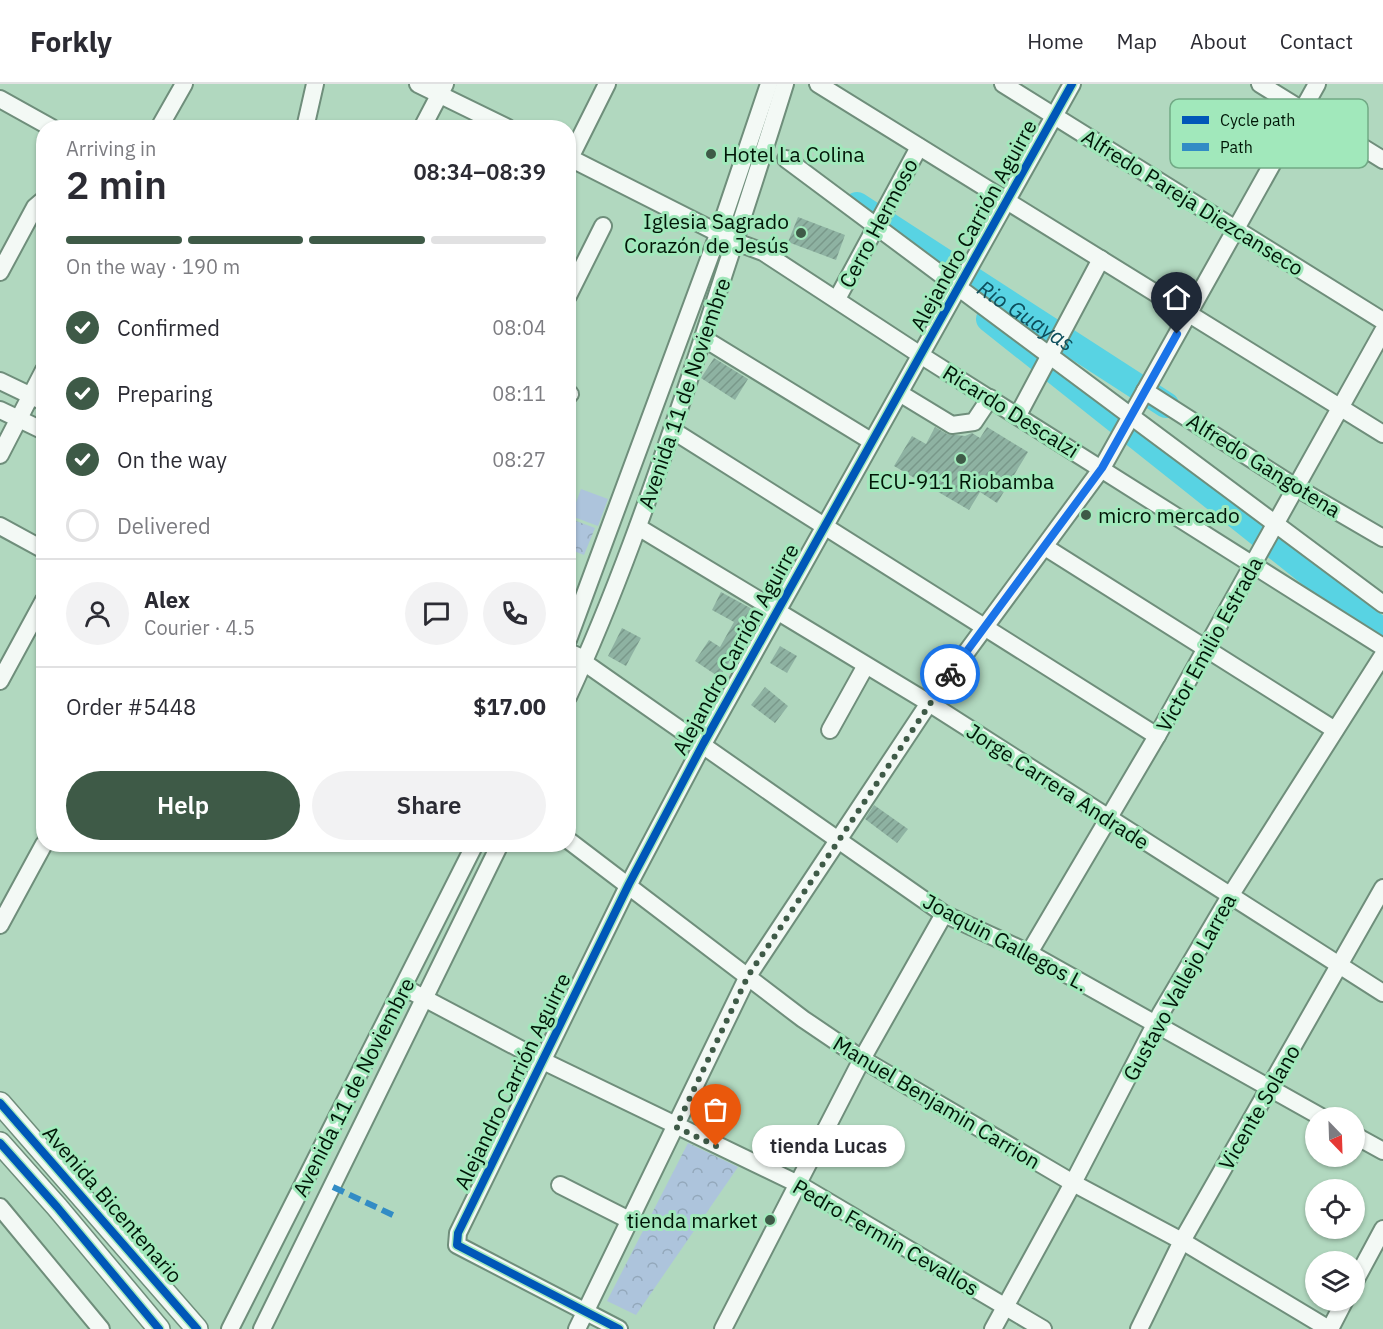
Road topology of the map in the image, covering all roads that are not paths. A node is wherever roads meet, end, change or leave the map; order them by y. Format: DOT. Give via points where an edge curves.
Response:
graph roads {
  1 [pos="184,84"];
  2 [pos="315,84"];
  3 [pos="418,84"];
  4 [pos="607,84"];
  5 [pos="769,84"];
  6 [pos="785,84"];
  7 [pos="818,84"];
  8 [pos="1003,84"];
  9 [pos="1072,84"];
  10 [pos="1260,84"];
  11 [pos="1317,84"];
  12 [pos="442,89"];
  13 [pos="0,99"];
  14 [pos="1284,99"];
  15 [pos="1308,99"];
  16 [pos="1054,115"];
  17 [pos="38,120"];
  18 [pos="164,120"];
  19 [pos="307,120"];
  20 [pos="426,120"];
  21 [pos="494,120"];
  22 [pos="576,145"];
  23 [pos="919,147"];
  24 [pos="1368,151"];
  25 [pos="1383,160"];
  26 [pos="576,162"];
  27 [pos="1270,168"];
  28 [pos="1007,202"];
  29 [pos="36,206"];
  30 [pos="603,226"];
  31 [pos="1237,229"];
  32 [pos="719,232"];
  33 [pos="736,242"];
  34 [pos="1101,259"];
  35 [pos="0,272"];
  36 [pos="576,280"];
  37 [pos="837,299"];
  38 [pos="1187,315"];
  39 [pos="1383,321"];
  40 [pos="1383,331"];
  41 [pos="703,338"];
  42 [pos="922,356"];
  43 [pos="0,381"];
  44 [pos="1145,391"];
  45 [pos="900,394"];
  46 [pos="990,398"];
  47 [pos="36,399"];
  48 [pos="36,400"];
  49 [pos="1341,408"];
  50 [pos="0,410"];
  51 [pos="1018,415"];
  52 [pos="18,418"];
  53 [pos="36,427"];
  54 [pos="672,430"];
  55 [pos="1383,434"];
  56 [pos="871,441"];
  57 [pos="0,454"];
  58 [pos="1102,468"];
  59 [pos="1297,488"];
  60 [pos="824,525"];
  61 [pos="0,526"];
  62 [pos="638,527"];
  63 [pos="1383,538"];
  64 [pos="36,546"];
  65 [pos="1045,547"];
  66 [pos="1254,563"];
  67 [pos="1383,594"];
  68 [pos="1383,604"];
  69 [pos="777,610"];
  70 [pos="36,615"];
  71 [pos="576,618"];
  72 [pos="985,627"];
  73 [pos="1383,647"];
  74 [pos="1206,649"];
  75 [pos="576,655"];
  76 [pos="1383,656"];
  77 [pos="585,663"];
  78 [pos="865,667"];
  79 [pos="0,681"];
  80 [pos="576,681"];
  81 [pos="929,703"];
  82 [pos="830,729"];
  83 [pos="1335,730"];
  84 [pos="1157,736"];
  85 [pos="703,744"];
  86 [pos="1108,818"];
  87 [pos="838,838"];
  88 [pos="576,846"];
  89 [pos="40,852"];
  90 [pos="471,852"];
  91 [pos="496,852"];
  92 [pos="629,884"];
  93 [pos="1383,888"];
  94 [pos="1230,896"];
  95 [pos="944,914"];
  96 [pos="0,925"];
  97 [pos="1029,953"];
  98 [pos="1339,965"];
  99 [pos="748,976"];
  100 [pos="405,988"];
  101 [pos="1383,993"];
  102 [pos="426,999"];
  103 [pos="1156,1023"];
  104 [pos="862,1059"];
  105 [pos="541,1060"];
  106 [pos="1270,1088"];
  107 [pos="0,1103"];
  108 [pos="1305,1108"];
  109 [pos="676,1127"];
  110 [pos="1365,1141"];
  111 [pos="0,1143"];
  112 [pos="1383,1151"];
  113 [pos="308,1174"];
  114 [pos="1073,1183"];
  115 [pos="798,1184"];
  116 [pos="560,1185"];
  117 [pos="333,1186"];
  118 [pos="0,1207"];
  119 [pos="631,1221"];
  120 [pos="1383,1229"];
  121 [pos="1182,1241"];
  122 [pos="1365,1263"];
  123 [pos="1004,1306"];
  124 [pos="1339,1311"];
  125 [pos="586,1312"];
  126 [pos="101,1329"];
  127 [pos="159,1329"];
  128 [pos="197,1329"];
  129 [pos="230,1329"];
  130 [pos="262,1329"];
  131 [pos="577,1329"];
  132 [pos="619,1329"];
  133 [pos="723,1329"];
  134 [pos="993,1329"];
  135 [pos="1043,1329"];
  136 [pos="1139,1329"];
  137 [pos="1329,1329"];
  1 -- 18 [label="street"];
  2 -- 19 [label="street"];
  3 -- 12 [label="street"];
  4 -- 22 [label="street"];
  5 -- 32 [label="street, Avenida 11 de Noviembre"];
  6 -- 33 [label="street, Avenida 11 de Noviembre"];
  7 -- 23 [label="street"];
  8 -- 16 [label="street, Alfredo Pareja Diezcanseco"];
  9 -- 16 [label="street, Alejandro Carrión Aguirre"];
  10 -- 14 [label="street"];
  11 -- 15 [label="street"];
  12 -- 20 [label="street"];
  12 -- 21 [label="street"];
  13 -- 17 [label="street"];
  16 -- 28 [label="street, Alejandro Carrión Aguirre"];
  16 -- 31 [label="street, Alfredo Pareja Diezcanseco"];
  23 -- 28 [label="street"];
  23 -- 37 [label="street, Cerro Hermoso"];
  24 -- 25 [label="street"];
  26 -- 32 [label="street, Ricardo Descalzi"];
  27 -- 31 [label="street"];
  28 -- 34 [label="street"];
  28 -- 42 [label="street, Alejandro Carrión Aguirre"];
  29 -- 35 [label="street"];
  30 -- 36 [label="street"];
  31 -- 38 [label="street"];
  31 -- 39 [label="street, Alfredo Pareja Diezcanseco"];
  32 -- 33 [label="street, Ricardo Descalzi"];
  32 -- 71 [label="street, Avenida 11 de Noviembre"];
  33 -- 37 [label="street, Ricardo Descalzi" via="763,252"];
  33 -- 41 [label="street, Avenida 11 de Noviembre"];
  34 -- 38 [label="street"];
  34 -- 51 [label="street"];
  37 -- 42 [label="street, Ricardo Descalzi"];
  38 -- 44 [label="street"];
  38 -- 49 [label="street"];
  40 -- 49 [label="street, Victor Emilio Estrada"];
  41 -- 54 [label="street, Avenida 11 de Noviembre"];
  41 -- 56 [label="street"];
  42 -- 45 [label="street, Alejandro Carrión Aguirre"];
  42 -- 46 [label="street, Ricardo Descalzi"];
  43 -- 47 [label="street"];
  44 -- 58 [label="street"];
  44 -- 59 [label="street, Alfredo Gangotena"];
  45 -- 46 [label="street" via="960,426 974,422"];
  45 -- 56 [label="street, Alejandro Carrión Aguirre"];
  46 -- 51 [label="street, Ricardo Descalzi"];
  48 -- 52 [label="street"];
  49 -- 55 [label="street"];
  49 -- 59 [label="street, Victor Emilio Estrada"];
  50 -- 52 [label="street"];
  51 -- 58 [label="street, Ricardo Descalzi"];
  52 -- 53 [label="street"];
  52 -- 57 [label="street"];
  54 -- 60 [label="street"];
  54 -- 62 [label="street, Avenida 11 de Noviembre"];
  56 -- 60 [label="street, Alejandro Carrión Aguirre"];
  58 -- 65 [label="street"];
  58 -- 66 [label="street, Ricardo Descalzi"];
  59 -- 63 [label="street, Alfredo Gangotena"];
  59 -- 66 [label="street, Victor Emilio Estrada"];
  60 -- 69 [label="street, Alejandro Carrión Aguirre"];
  60 -- 72 [label="street"];
  61 -- 64 [label="street"];
  62 -- 69 [label="street, Jorge Carrera Andrade"];
  62 -- 77 [label="street, Avenida 11 de Noviembre"];
  65 -- 72 [label="street"];
  65 -- 74 [label="street"];
  66 -- 73 [label="street, Ricardo Descalzi"];
  66 -- 74 [label="street, Victor Emilio Estrada"];
  67 -- 68 [label="street" via="786,159"];
  69 -- 78 [label="street, Jorge Carrera Andrade"];
  69 -- 85 [label="street, Alejandro Carrión Aguirre"];
  70 -- 79 [label="street"];
  72 -- 81 [label="street"];
  72 -- 84 [label="street"];
  74 -- 83 [label="street"];
  74 -- 84 [label="street, Victor Emilio Estrada"];
  75 -- 77 [label="street, Joaquin Gallegos L."];
  76 -- 83 [label="street, Gustavo Vallejo Larrea"];
  77 -- 80 [label="street, Avenida 11 de Noviembre"];
  77 -- 85 [label="street, Joaquin Gallegos L."];
  78 -- 81 [label="street, Jorge Carrera Andrade"];
  78 -- 82 [label="street"];
  81 -- 86 [label="street, Jorge Carrera Andrade"];
  81 -- 87 [label="street"];
  83 -- 94 [label="street, Gustavo Vallejo Larrea"];
  84 -- 86 [label="street, Victor Emilio Estrada"];
  85 -- 87 [label="street, Joaquin Gallegos L."];
  85 -- 92 [label="street, Alejandro Carrión Aguirre"];
  86 -- 94 [label="street, Jorge Carrera Andrade"];
  86 -- 97 [label="street, Victor Emilio Estrada"];
  87 -- 95 [label="street, Joaquin Gallegos L."];
  87 -- 99 [label="street"];
  88 -- 92 [label="street, Manuel Benjamin Carrion"];
  89 -- 96 [label="street"];
  90 -- 100 [label="street, Avenida 11 de Noviembre"];
  91 -- 102 [label="street, Avenida 11 de Noviembre"];
  92 -- 99 [label="street, Manuel Benjamin Carrion"];
  92 -- 105 [label="street, Alejandro Carrión Aguirre"];
  93 -- 98 [label="street, Vicente Solano"];
  94 -- 98 [label="street, Jorge Carrera Andrade"];
  94 -- 103 [label="street, Gustavo Vallejo Larrea"];
  95 -- 97 [label="street, Joaquin Gallegos L."];
  95 -- 104 [label="street"];
  97 -- 103 [label="street, Joaquin Gallegos L."];
  98 -- 101 [label="street, Jorge Carrera Andrade"];
  98 -- 106 [label="street, Vicente Solano"];
  99 -- 104 [label="street, Manuel Benjamin Carrion"];
  99 -- 109 [label="street"];
  100 -- 102 [label="street, Pedro Fermin Cevallos"];
  100 -- 113 [label="street, Avenida 11 de Noviembre"];
  102 -- 105 [label="street, Pedro Fermin Cevallos"];
  102 -- 117 [label="street, Avenida 11 de Noviembre"];
  103 -- 106 [label="street, Joaquin Gallegos L."];
  103 -- 114 [label="street, Gustavo Vallejo Larrea"];
  104 -- 114 [label="street, Manuel Benjamin Carrion"];
  104 -- 115 [label="street"];
  105 -- 109 [label="street, Pedro Fermin Cevallos"];
  105 -- 125 [label="street, Alejandro Carrión Aguirre" via="458,1233 458,1245"];
  106 -- 108 [label="street, Joaquin Gallegos L."];
  106 -- 121 [label="street, Vicente Solano"];
  107 -- 128 [label="main road, Avenida Bicentenario"];
  109 -- 115 [label="street, Pedro Fermin Cevallos"];
  109 -- 119 [label="street"];
  110 -- 112 [label="street"];
  111 -- 127 [label="main road, Avenida Bicentenario"];
  113 -- 117 [label="street"];
  113 -- 129 [label="street, Avenida 11 de Noviembre"];
  114 -- 121 [label="street, Manuel Benjamin Carrion"];
  114 -- 123 [label="street, Gustavo Vallejo Larrea"];
  115 -- 123 [label="street, Pedro Fermin Cevallos"];
  115 -- 133 [label="street"];
  116 -- 119 [label="street"];
  117 -- 130 [label="street, Avenida 11 de Noviembre"];
  118 -- 126 [label="street"];
  119 -- 125 [label="street"];
  120 -- 122 [label="street"];
  121 -- 136 [label="street, Vicente Solano"];
  121 -- 137 [label="street, Manuel Benjamin Carrion"];
  123 -- 134 [label="street, Gustavo Vallejo Larrea"];
  123 -- 135 [label="street, Pedro Fermin Cevallos"];
  124 -- 137 [label="street"];
  125 -- 131 [label="street"];
  125 -- 132 [label="street"];
}
